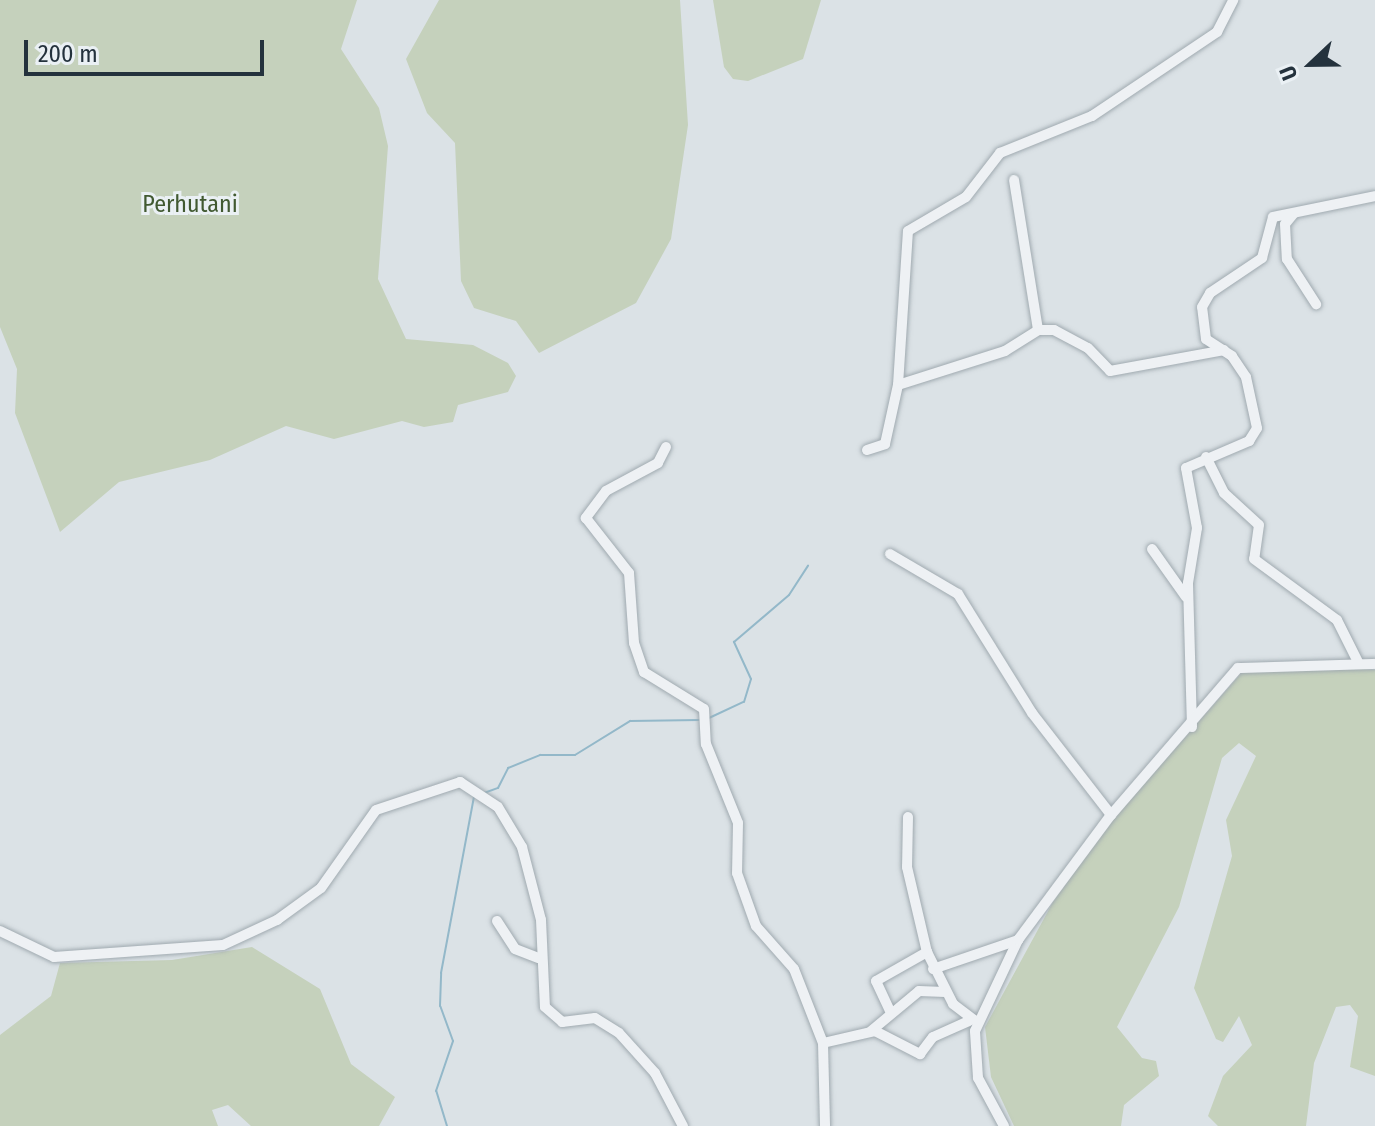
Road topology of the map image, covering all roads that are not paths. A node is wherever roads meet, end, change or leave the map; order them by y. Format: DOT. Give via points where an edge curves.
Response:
graph roads {
  1 [pos="1233,0"];
  2 [pos="1014,180"];
  3 [pos="1375,196"];
  4 [pos="1294,213"];
  5 [pos="1316,304"];
  6 [pos="1038,330"];
  7 [pos="1224,350"];
  8 [pos="898,385"];
  9 [pos="666,447"];
  10 [pos="867,450"];
  11 [pos="1206,457"];
  12 [pos="1152,549"];
  13 [pos="890,554"];
  14 [pos="1189,603"];
  15 [pos="1358,662"];
  16 [pos="1375,664"];
  17 [pos="1192,727"];
  18 [pos="1111,815"];
  19 [pos="908,817"];
  20 [pos="497,921"];
  21 [pos="0,931"];
  22 [pos="1018,940"];
  23 [pos="927,952"];
  24 [pos="538,958"];
  25 [pos="933,969"];
  26 [pos="945,992"];
  27 [pos="890,1011"];
  28 [pos="974,1020"];
  29 [pos="871,1031"];
  30 [pos="823,1043"];
  31 [pos="683,1126"];
  32 [pos="825,1126"];
  33 [pos="1004,1126"];
  1 -- 8 [label="street" via="1217,32 1092,116 1000,153 966,197 908,231"];
  2 -- 6 [label="street"];
  3 -- 4 [label="street"];
  4 -- 5 [label="street" via="1285,224 1287,259"];
  4 -- 7 [label="street" via="1270,218 1262,258 1205,300 1206,339"];
  6 -- 7 [label="street" via="1088,348 1110,371"];
  6 -- 8 [label="street" via="1005,351"];
  7 -- 11 [label="street" via="1246,377 1257,428 1249,441"];
  8 -- 10 [label="street" via="885,444"];
  9 -- 30 [label="street" via="658,463 606,491 586,518 629,573 634,643 644,672 706,719 738,823 737,873 752,919 794,969"];
  11 -- 14 [label="street" via="1186,468 1197,528"];
  11 -- 15 [label="street" via="1224,493 1259,525 1254,559 1337,620"];
  12 -- 14 [label="street"];
  13 -- 18 [label="street" via="958,594 1032,713"];
  14 -- 17 [label="street"];
  15 -- 16 [label="street"];
  15 -- 17 [label="street" via="1246,665"];
  17 -- 18 [label="street"];
  18 -- 22 [label="street"];
  19 -- 23 [label="street" via="907,867"];
  20 -- 24 [label="street" via="515,949"];
  21 -- 24 [label="street" via="54,957 223,945 277,920 321,888 365,819 385,804 447,783 465,784 488,800 522,847 541,920"];
  22 -- 25 [label="street"];
  22 -- 28 [label="street"];
  23 -- 25 [label="street"];
  23 -- 27 [label="street" via="876,981"];
  24 -- 31 [label="street" via="550,1014 567,1023 595,1018 619,1033 655,1073"];
  25 -- 26 [label="street"];
  26 -- 27 [label="street" via="919,991"];
  26 -- 28 [label="street"];
  27 -- 29 [label="street"];
  28 -- 29 [label="street" via="933,1037 920,1054"];
  28 -- 33 [label="street" via="975,1067"];
  29 -- 30 [label="street"];
  30 -- 32 [label="street"];
}
